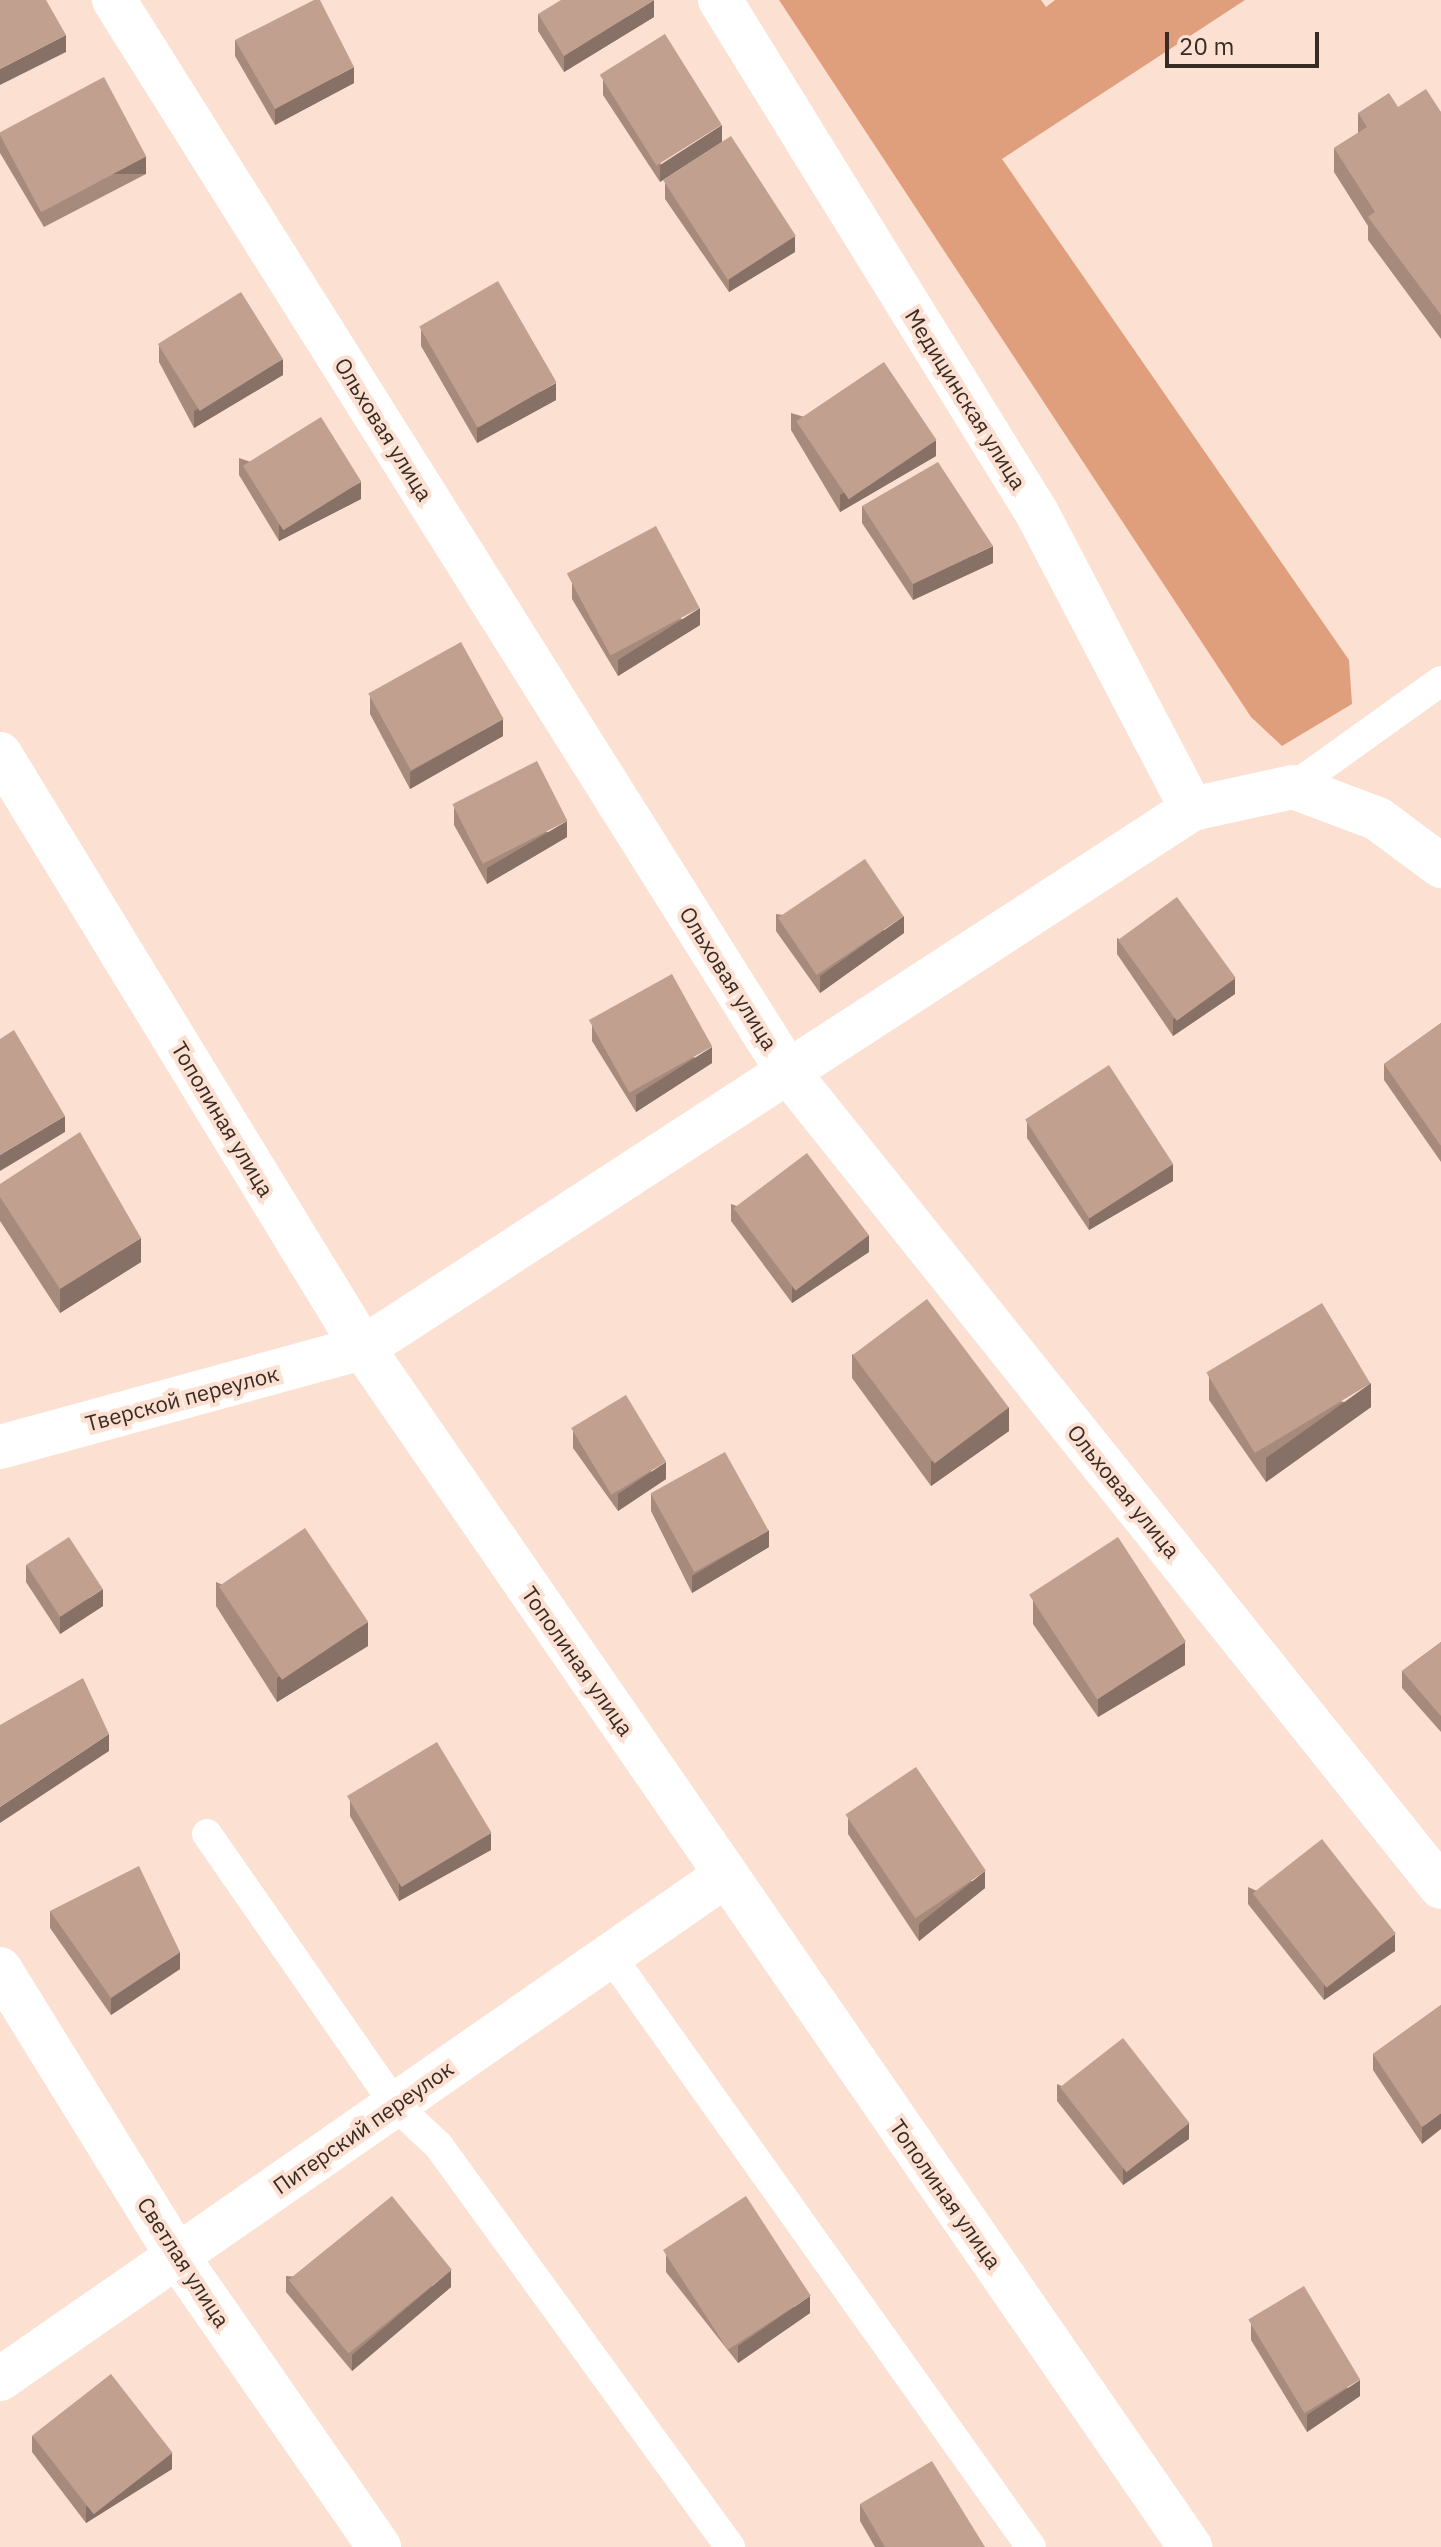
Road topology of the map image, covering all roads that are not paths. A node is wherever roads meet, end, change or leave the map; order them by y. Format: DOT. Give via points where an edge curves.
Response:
graph roads {
  1 [pos="114,0"];
  2 [pos="720,0"];
  3 [pos="1441,681"];
  4 [pos="0,754"];
  5 [pos="1293,787"];
  6 [pos="1192,809"];
  7 [pos="1441,866"];
  8 [pos="788,1072"];
  9 [pos="363,1348"];
  10 [pos="0,1447"];
  11 [pos="207,1834"];
  12 [pos="726,1875"];
  13 [pos="1441,1887"];
  14 [pos="610,1955"];
  15 [pos="0,1969"];
  16 [pos="395,2105"];
  17 [pos="177,2256"];
  18 [pos="0,2379"];
  19 [pos="379,2547"];
  20 [pos="730,2547"];
  21 [pos="1031,2547"];
  22 [pos="1190,2547"];
  1 -- 8 [label="street, Ольховая улица"];
  2 -- 6 [label="street, Медицинская улица" via="1037,513"];
  3 -- 5 [label="lane"];
  4 -- 9 [label="street, Тополиная улица"];
  5 -- 6 [label="street"];
  5 -- 7 [label="street" via="1378,819"];
  6 -- 8 [label="street"];
  8 -- 9 [label="street, Тверской переулок"];
  8 -- 13 [label="street, Ольховая улица"];
  9 -- 10 [label="street, Тверской переулок"];
  9 -- 12 [label="street, Тополиная улица"];
  11 -- 16 [label="lane"];
  12 -- 14 [label="street, Питерский переулок"];
  12 -- 22 [label="street, Тополиная улица"];
  14 -- 16 [label="street, Питерский переулок"];
  14 -- 21 [label="lane"];
  15 -- 17 [label="street, Светлая улица"];
  16 -- 17 [label="street, Питерский переулок"];
  16 -- 20 [label="lane" via="438,2145"];
  17 -- 18 [label="street, Питерский переулок"];
  17 -- 19 [label="street, Светлая улица"];
}
